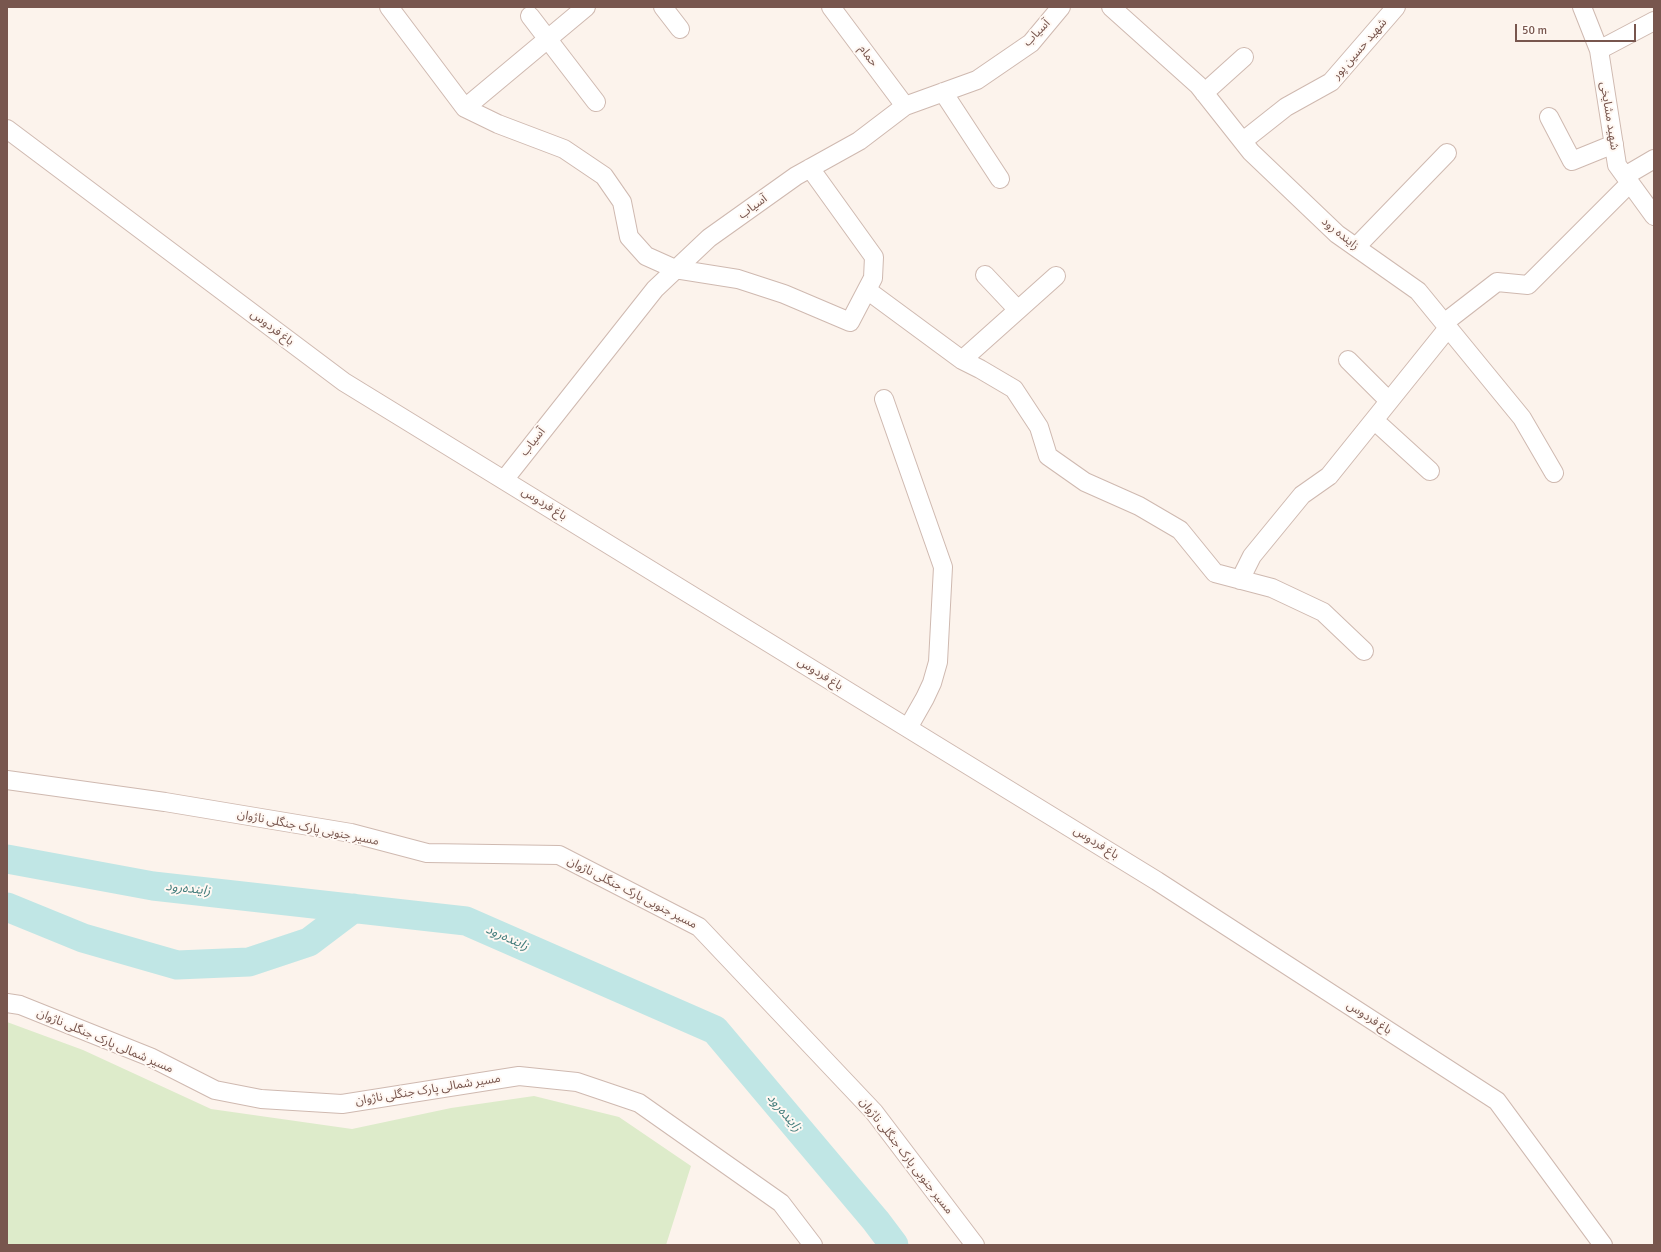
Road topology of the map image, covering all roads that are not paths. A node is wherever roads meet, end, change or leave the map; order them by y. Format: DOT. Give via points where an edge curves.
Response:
graph roads {
  1 [pos="389,7"];
  2 [pos="586,7"];
  3 [pos="663,7"];
  4 [pos="831,7"];
  5 [pos="1061,7"];
  6 [pos="1111,7"];
  7 [pos="1396,7"];
  8 [pos="1582,7"];
  9 [pos="530,16"];
  10 [pos="1654,21"];
  11 [pos="680,29"];
  12 [pos="547,39"];
  13 [pos="1599,50"];
  14 [pos="1244,57"];
  15 [pos="943,92"];
  16 [pos="1204,93"];
  17 [pos="596,102"];
  18 [pos="905,106"];
  19 [pos="465,108"];
  20 [pos="1549,117"];
  21 [pos="7,129"];
  22 [pos="1243,141"];
  23 [pos="1614,144"];
  24 [pos="1447,153"];
  25 [pos="1654,159"];
  26 [pos="810,168"];
  27 [pos="1000,179"];
  28 [pos="1627,179"];
  29 [pos="1654,216"];
  30 [pos="1356,247"];
  31 [pos="675,269"];
  32 [pos="985,275"];
  33 [pos="1056,276"];
  34 [pos="867,290"];
  35 [pos="1018,310"];
  36 [pos="1446,326"];
  37 [pos="962,360"];
  38 [pos="1348,360"];
  39 [pos="884,399"];
  40 [pos="1389,402"];
  41 [pos="1374,420"];
  42 [pos="1430,471"];
  43 [pos="1554,473"];
  44 [pos="504,480"];
  45 [pos="1240,580"];
  46 [pos="1364,651"];
  47 [pos="908,728"];
  48 [pos="7,780"];
  49 [pos="7,1003"];
  50 [pos="813,1245"];
  51 [pos="976,1245"];
  52 [pos="1603,1245"];
  1 -- 19 [label="street"];
  2 -- 12 [label="street"];
  3 -- 11 [label="street"];
  4 -- 18 [label="street, حمام"];
  5 -- 15 [label="street, آسیاب" via="1031,43 977,80"];
  6 -- 16 [label="street, زاینده رود"];
  7 -- 22 [label="street, شهید حسین پور" via="1331,82 1286,107"];
  8 -- 13 [label="street, شهید مشایخی"];
  9 -- 12 [label="street"];
  10 -- 13 [label="street"];
  12 -- 17 [label="street"];
  12 -- 19 [label="street"];
  13 -- 23 [label="street, شهید مشایخی"];
  14 -- 16 [label="street"];
  15 -- 18 [label="street, آسیاب"];
  15 -- 27 [label="street"];
  16 -- 22 [label="street, زاینده رود"];
  18 -- 26 [label="street, آسیاب" via="859,141"];
  19 -- 31 [label="street" via="498,124 564,149 604,176 622,202 629,237 646,256"];
  20 -- 23 [label="street" via="1572,161"];
  21 -- 44 [label="street, باغ فردوس" via="344,382"];
  22 -- 30 [label="street, زاینده رود" via="1251,152 1337,234"];
  23 -- 28 [label="street, شهید مشایخی" via="1617,165"];
  24 -- 30 [label="street"];
  25 -- 28 [label="street"];
  26 -- 31 [label="street, آسیاب" via="710,238"];
  26 -- 34 [label="street" via="874,257 873,278"];
  28 -- 29 [label="street, شهید مشایخی"];
  28 -- 36 [label="street" via="1528,285 1497,282"];
  30 -- 36 [label="street, زاینده رود" via="1418,291"];
  31 -- 34 [label="street" via="738,279 784,294 850,322"];
  31 -- 44 [label="street, آسیاب" via="655,289"];
  32 -- 35 [label="street"];
  33 -- 35 [label="street"];
  34 -- 37 [label="street"];
  35 -- 37 [label="street"];
  36 -- 40 [label="street"];
  36 -- 43 [label="street, زاینده رود" via="1522,418"];
  37 -- 45 [label="street" via="1014,389 1039,428 1048,456 1085,482 1139,506 1180,530 1215,573"];
  38 -- 40 [label="street"];
  39 -- 47 [label="street" via="943,567 938,662 932,683"];
  40 -- 41 [label="street"];
  41 -- 42 [label="street"];
  41 -- 45 [label="street" via="1329,476 1302,495 1252,556"];
  44 -- 47 [label="street, باغ فردوس"];
  45 -- 46 [label="street" via="1272,588 1323,612"];
  47 -- 52 [label="street, باغ فردوس" via="1157,880 1497,1102"];
  48 -- 51 [label="street, مسیر جنوبی پارک جنگلی ناژوان" via="165,802 352,833 427,853 559,855 700,927 874,1112"];
  49 -- 50 [label="street, مسیر شمالی پارک جنگلی ناژوان" via="20,1005 150,1058 215,1090 261,1099 342,1104 519,1076 577,1082 639,1103 780,1204"];
}
